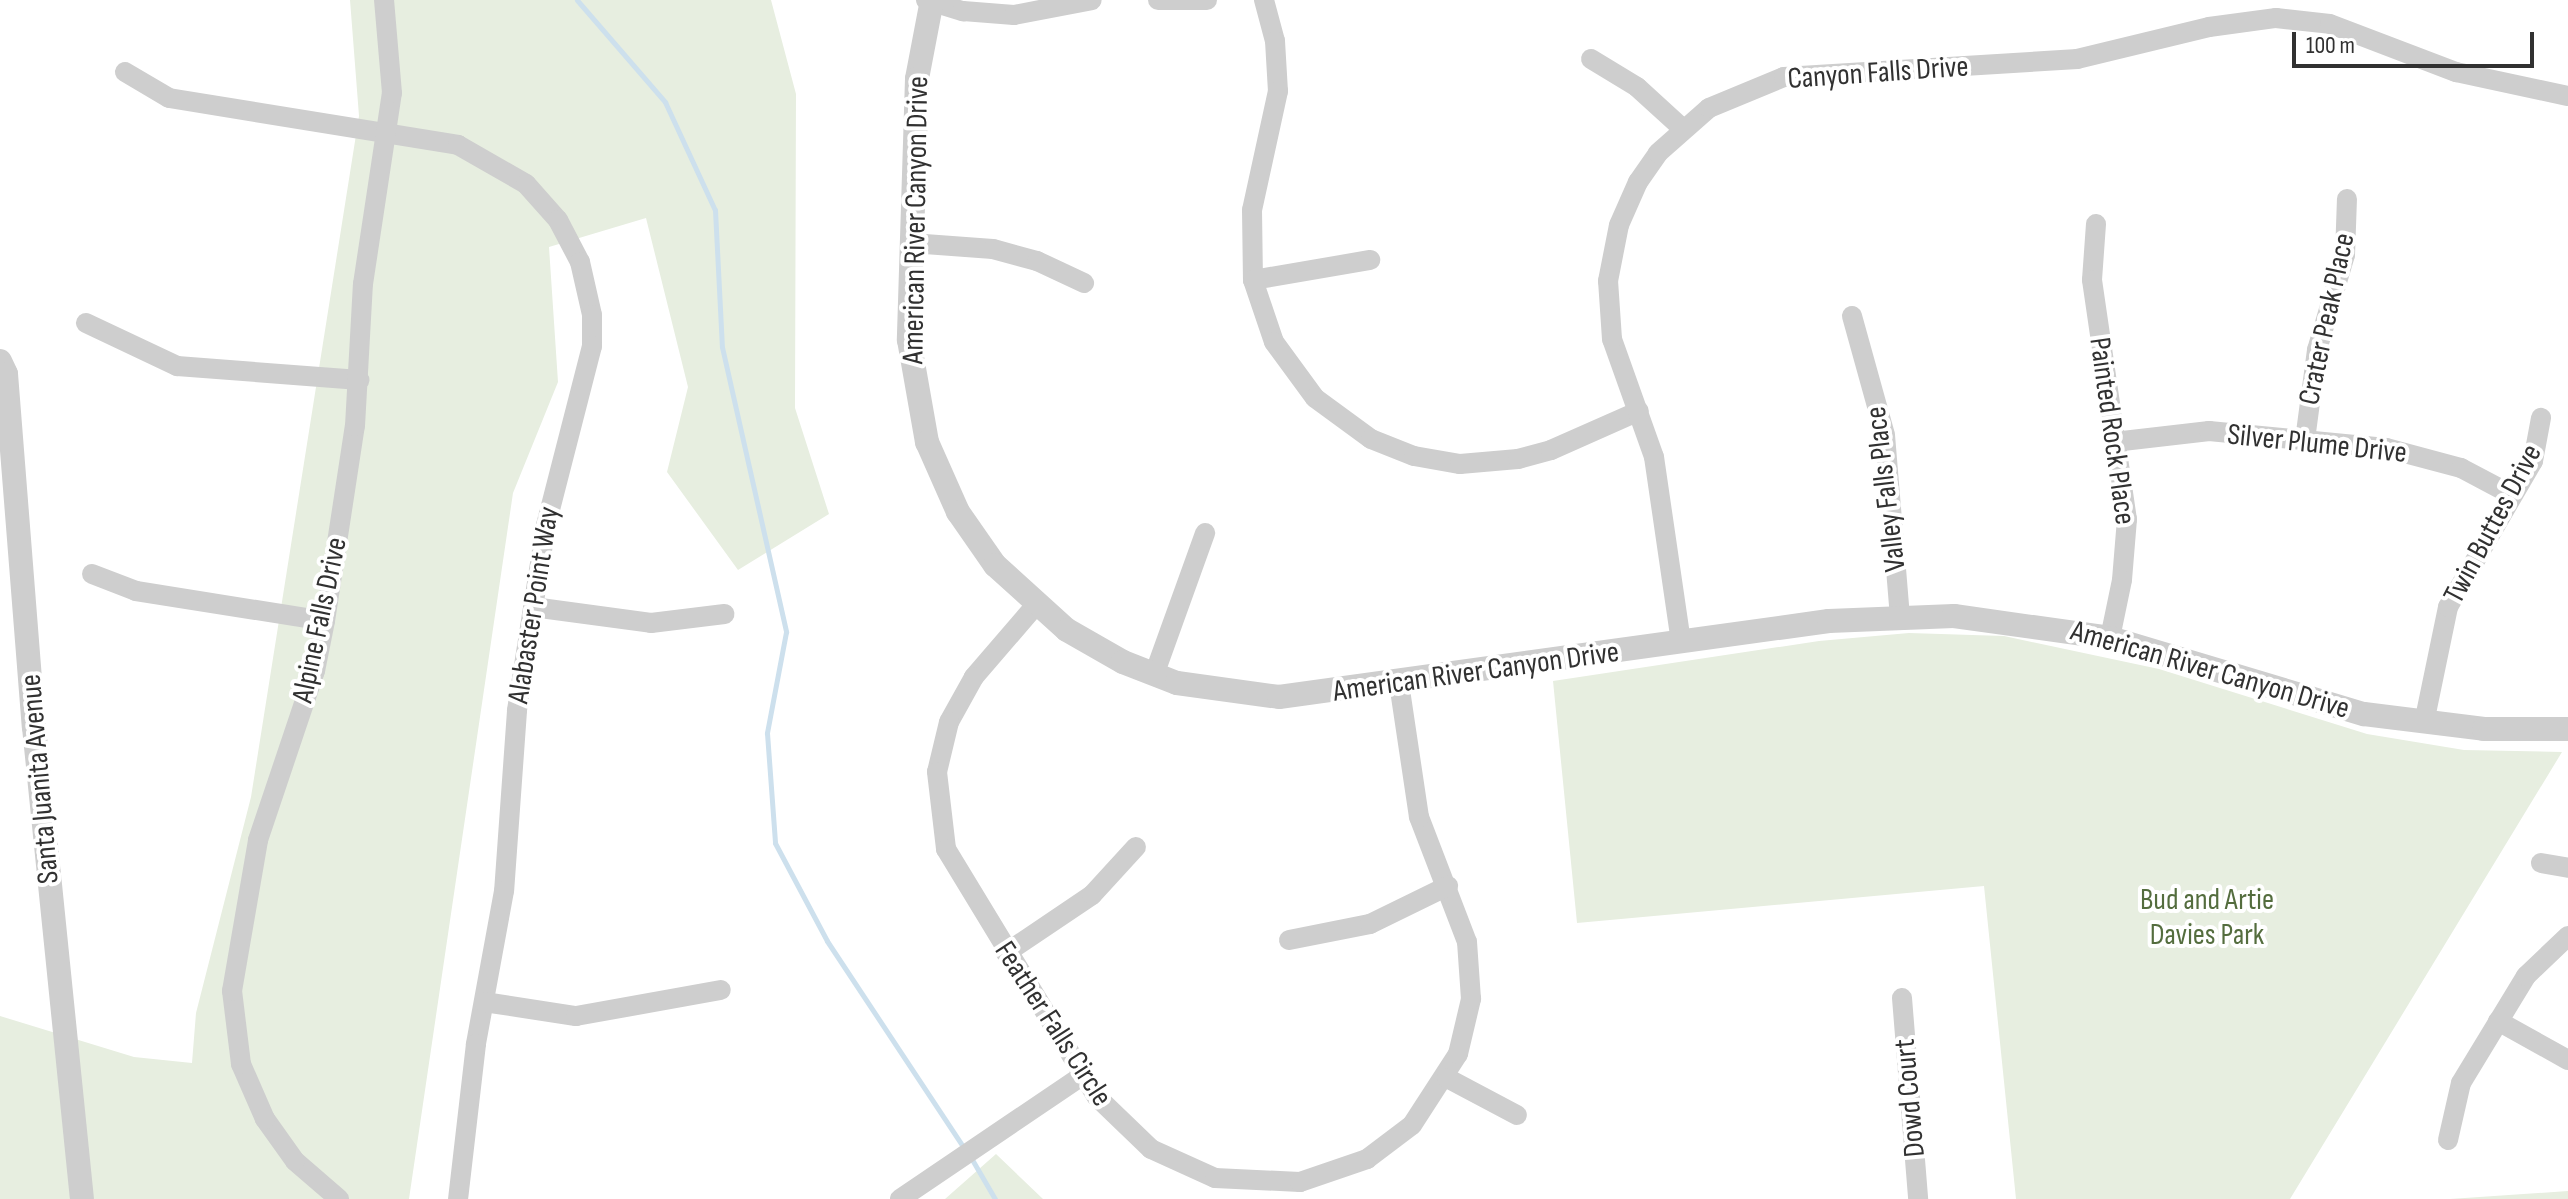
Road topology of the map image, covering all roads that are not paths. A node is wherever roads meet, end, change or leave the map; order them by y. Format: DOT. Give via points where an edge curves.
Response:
graph roads {
  1 [pos="384,0"];
  2 [pos="1092,0"];
  3 [pos="1158,0"];
  4 [pos="1207,0"];
  5 [pos="1264,0"];
  6 [pos="930,1"];
  7 [pos="1591,59"];
  8 [pos="125,72"];
  9 [pos="2568,96"];
  10 [pos="1682,128"];
  11 [pos="386,131"];
  12 [pos="2347,199"];
  13 [pos="2096,224"];
  14 [pos="911,243"];
  15 [pos="1370,260"];
  16 [pos="1253,280"];
  17 [pos="1084,283"];
  18 [pos="1852,316"];
  19 [pos="86,323"];
  20 [pos="0,361"];
  21 [pos="359,380"];
  22 [pos="1639,411"];
  23 [pos="2541,418"];
  24 [pos="2305,440"];
  25 [pos="2114,442"];
  26 [pos="2512,495"];
  27 [pos="1205,533"];
  28 [pos="92,574"];
  29 [pos="1035,606"];
  30 [pos="533,607"];
  31 [pos="724,614"];
  32 [pos="1900,616"];
  33 [pos="325,621"];
  34 [pos="2110,638"];
  35 [pos="1681,642"];
  36 [pos="1154,675"];
  37 [pos="1399,683"];
  38 [pos="2424,723"];
  39 [pos="2568,729"];
  40 [pos="1136,847"];
  41 [pos="2541,863"];
  42 [pos="2568,868"];
  43 [pos="1448,886"];
  44 [pos="2568,936"];
  45 [pos="1289,940"];
  46 [pos="1006,953"];
  47 [pos="721,990"];
  48 [pos="1902,998"];
  49 [pos="484,1002"];
  50 [pos="2498,1021"];
  51 [pos="2568,1060"];
  52 [pos="1082,1076"];
  53 [pos="1447,1078"];
  54 [pos="1517,1115"];
  55 [pos="2448,1140"];
  56 [pos="82,1199"];
  57 [pos="339,1199"];
  58 [pos="458,1199"];
  59 [pos="900,1199"];
  60 [pos="1918,1199"];
  1 -- 11 [label="street, Alpine Falls Drive" via="391,57"];
  2 -- 6 [label="street" via="1014,15 963,11"];
  3 -- 4 [label="street"];
  5 -- 16 [label="street" via="1275,41 1278,91 1252,210"];
  6 -- 14 [label="street, American River Canyon Drive" via="917,79"];
  7 -- 10 [label="street" via="1637,87"];
  8 -- 11 [label="street, Alabaster Point Way" via="169,98"];
  9 -- 10 [label="street, Canyon Falls Drive" via="2456,72 2330,24 2276,18 2209,27 2077,59 1784,77 1730,96"];
  10 -- 22 [label="street, Canyon Falls Drive" via="1638,182 1613,247 1608,281 1612,339"];
  11 -- 21 [label="street, Alpine Falls Drive" via="363,284"];
  11 -- 30 [label="street, Alabaster Point Way" via="458,145 510,171 558,220 580,262 592,346 553,489"];
  12 -- 24 [label="street, Crater Peak Place" via="2345,255 2317,350"];
  13 -- 25 [label="street, Painted Rock Place" via="2092,280"];
  14 -- 17 [label="street" via="993,249 1037,261"];
  14 -- 29 [label="street, American River Canyon Drive" via="910,366 927,442 972,534"];
  15 -- 16 [label="street"];
  16 -- 22 [label="street" via="1274,342 1299,381 1332,414 1392,449 1460,464 1506,461 1551,450"];
  18 -- 32 [label="street, Valley Falls Place" via="1885,435"];
  19 -- 21 [label="street" via="177,366"];
  20 -- 56 [label="street, Santa Juanita Avenue" via="6,374 34,727"];
  21 -- 33 [label="street, Alpine Falls Drive"];
  22 -- 35 [label="street, Canyon Falls Drive" via="1654,457"];
  23 -- 26 [label="street, Twin Buttes Drive" via="2536,452"];
  24 -- 25 [label="street, Silver Plume Drive" via="2182,432"];
  24 -- 26 [label="street, Silver Plume Drive" via="2431,458"];
  25 -- 34 [label="street, Painted Rock Place" via="2127,534"];
  26 -- 38 [label="street, Twin Buttes Drive" via="2448,607"];
  27 -- 36 [label="street"];
  28 -- 33 [label="street" via="136,591"];
  29 -- 36 [label="street, American River Canyon Drive" via="1088,644"];
  29 -- 46 [label="street, Feather Falls Circle" via="960,699 937,772 946,849"];
  30 -- 31 [label="street" via="651,623"];
  30 -- 49 [label="street, Alabaster Point Way" via="517,711 504,891"];
  32 -- 34 [label="street, American River Canyon Drive" via="2011,621"];
  32 -- 35 [label="street, American River Canyon Drive"];
  33 -- 57 [label="street, Alpine Falls Drive" via="315,671 258,840 232,991 241,1064 265,1119 295,1161"];
  34 -- 38 [label="street, American River Canyon Drive" via="2305,700"];
  35 -- 37 [label="street, American River Canyon Drive"];
  36 -- 37 [label="street, American River Canyon Drive" via="1215,691 1279,697"];
  37 -- 43 [label="street, Feather Falls Circle" via="1419,817"];
  38 -- 39 [label="street, American River Canyon Drive"];
  40 -- 46 [label="street" via="1092,895"];
  41 -- 42 [label="street"];
  43 -- 45 [label="street" via="1370,924"];
  43 -- 53 [label="street, Feather Falls Circle" via="1471,970 1466,1027"];
  44 -- 50 [label="street" via="2526,976"];
  46 -- 52 [label="street, Feather Falls Circle"];
  47 -- 49 [label="street" via="576,1016"];
  48 -- 60 [label="street, Dowd Court"];
  49 -- 58 [label="street, Alabaster Point Way"];
  50 -- 51 [label="street"];
  50 -- 55 [label="street" via="2461,1083"];
  52 -- 53 [label="street, Feather Falls Circle" via="1131,1133 1176,1163 1215,1178 1272,1185 1328,1176 1367,1159 1412,1125"];
  52 -- 59 [label="street" via="952,1159"];
  53 -- 54 [label="street"];
}
